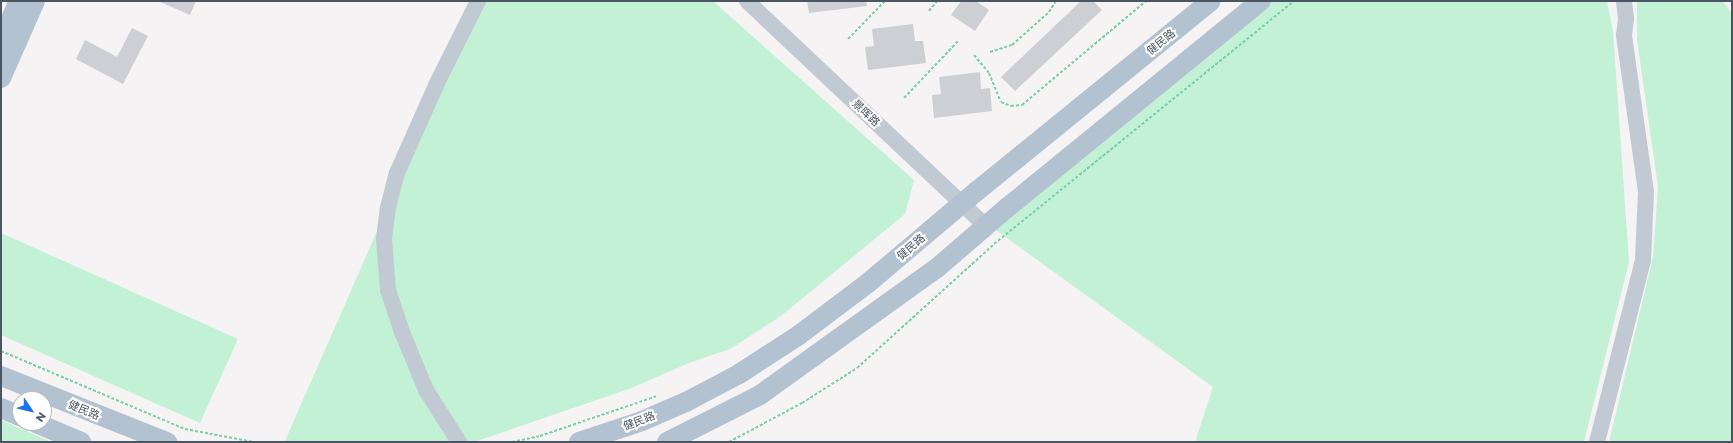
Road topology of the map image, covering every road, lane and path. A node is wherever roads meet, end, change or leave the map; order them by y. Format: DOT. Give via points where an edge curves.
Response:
graph roads {
  1 [pos="19,1"];
  2 [pos="35,1"];
  3 [pos="478,1"];
  4 [pos="747,1"];
  5 [pos="885,1"];
  6 [pos="937,1"];
  7 [pos="1056,1"];
  8 [pos="1146,1"];
  9 [pos="1211,1"];
  10 [pos="1261,1"];
  11 [pos="1294,1"];
  12 [pos="1624,1"];
  13 [pos="929,11"];
  14 [pos="848,39"];
  15 [pos="1,41"];
  16 [pos="958,41"];
  17 [pos="990,52"];
  18 [pos="974,54"];
  19 [pos="1,78"];
  20 [pos="904,98"];
  21 [pos="963,203"];
  22 [pos="985,225"];
  23 [pos="1,351"];
  24 [pos="1,376"];
  25 [pos="662,394"];
  26 [pos="1,408"];
  27 [pos="12,413"];
  28 [pos="52,430"];
  29 [pos="81,442"];
  30 [pos="167,442"];
  31 [pos="254,442"];
  32 [pos="459,442"];
  33 [pos="512,442"];
  34 [pos="578,442"];
  35 [pos="667,442"];
  36 [pos="729,442"];
  37 [pos="1596,442"];
  1 -- 15 [label="main road"];
  2 -- 19 [label="main road"];
  3 -- 32 [label="street" via="437,83 397,173 388,208 384,239 388,290 402,332 426,390"];
  4 -- 21 [label="street, 景晖路"];
  5 -- 14 [label="path"];
  6 -- 13 [label="path"];
  7 -- 17 [label="path" via="1049,12 1012,45"];
  8 -- 18 [label="path" via="1022,105 1011,106 1001,102 989,73"];
  9 -- 21 [label="main road, 健民路"];
  10 -- 22 [label="main road"];
  11 -- 36 [label="path" via="994,244 857,368 802,403"];
  12 -- 37 [label="street" via="1624,35 1646,192 1643,260"];
  16 -- 20 [label="path"];
  21 -- 22 [label="street, 景晖路"];
  21 -- 34 [label="main road, 健民路" via="868,283 799,336 739,374 649,418"];
  22 -- 35 [label="main road" via="937,268 760,395"];
  23 -- 31 [label="path" via="185,429"];
  24 -- 30 [label="main road, 健民路"];
  25 -- 33 [label="path" via="540,436"];
  26 -- 27 [label="main road"];
  28 -- 29 [label="main road"];
}
